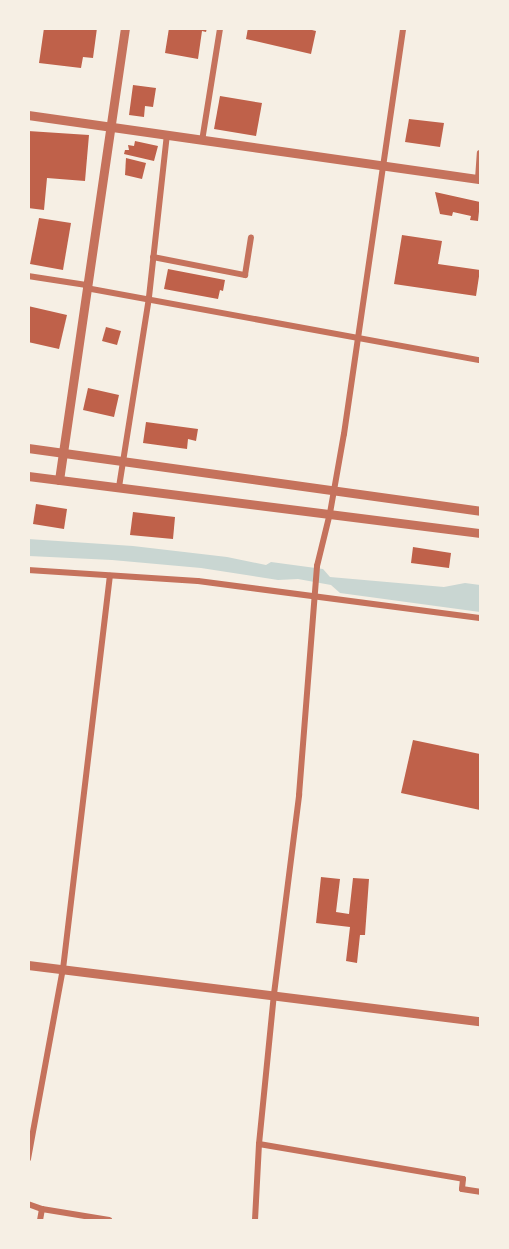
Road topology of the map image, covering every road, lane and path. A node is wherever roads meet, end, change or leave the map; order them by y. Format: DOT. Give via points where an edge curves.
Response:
graph roads {
  1 [pos="126,28"];
  2 [pos="219,28"];
  3 [pos="403,28"];
  4 [pos="28,115"];
  5 [pos="111,126"];
  6 [pos="167,135"];
  7 [pos="202,141"];
  8 [pos="480,153"];
  9 [pos="382,165"];
  10 [pos="479,179"];
  11 [pos="251,237"];
  12 [pos="153,257"];
  13 [pos="28,276"];
  14 [pos="86,286"];
  15 [pos="148,297"];
  16 [pos="359,337"];
  17 [pos="480,360"];
  18 [pos="28,448"];
  19 [pos="63,453"];
  20 [pos="123,462"];
  21 [pos="28,476"];
  22 [pos="59,480"];
  23 [pos="119,487"];
  24 [pos="333,491"];
  25 [pos="480,511"];
  26 [pos="330,513"];
  27 [pos="480,533"];
  28 [pos="28,570"];
  29 [pos="110,576"];
  30 [pos="314,596"];
  31 [pos="480,618"];
  32 [pos="28,965"];
  33 [pos="63,969"];
  34 [pos="274,994"];
  35 [pos="480,1020"];
  36 [pos="259,1144"];
  37 [pos="28,1159"];
  38 [pos="480,1192"];
  39 [pos="28,1204"];
  40 [pos="42,1209"];
  41 [pos="40,1221"];
  42 [pos="109,1221"];
  43 [pos="255,1221"];
  1 -- 5 [label="street"];
  2 -- 7 [label="street"];
  3 -- 9 [label="street"];
  4 -- 5 [label="street"];
  5 -- 6 [label="street"];
  5 -- 14 [label="street"];
  6 -- 7 [label="street"];
  6 -- 12 [label="street"];
  7 -- 9 [label="street"];
  8 -- 10 [label="street"];
  9 -- 10 [label="street"];
  9 -- 16 [label="street"];
  11 -- 12 [label="street" via="244,274"];
  12 -- 15 [label="street"];
  13 -- 14 [label="street"];
  14 -- 15 [label="street"];
  14 -- 19 [label="street"];
  15 -- 16 [label="street"];
  15 -- 20 [label="street"];
  16 -- 17 [label="street"];
  16 -- 24 [label="street"];
  18 -- 19 [label="street"];
  19 -- 20 [label="street"];
  19 -- 22 [label="street"];
  20 -- 23 [label="street"];
  20 -- 24 [label="street"];
  21 -- 22 [label="street"];
  22 -- 23 [label="street"];
  23 -- 26 [label="street"];
  24 -- 25 [label="street"];
  24 -- 26 [label="street"];
  26 -- 27 [label="street"];
  26 -- 30 [label="street"];
  28 -- 29 [label="street"];
  29 -- 30 [label="street" via="198,581"];
  29 -- 33 [label="street"];
  30 -- 31 [label="street"];
  30 -- 34 [label="street" via="298,795"];
  32 -- 33 [label="street"];
  33 -- 34 [label="street"];
  33 -- 37 [label="street"];
  34 -- 35 [label="street"];
  34 -- 36 [label="street"];
  36 -- 38 [label="street" via="463,1179 462,1189"];
  36 -- 43 [label="street"];
  39 -- 40 [label="street"];
  40 -- 41 [label="street"];
  40 -- 42 [label="street"];
}
